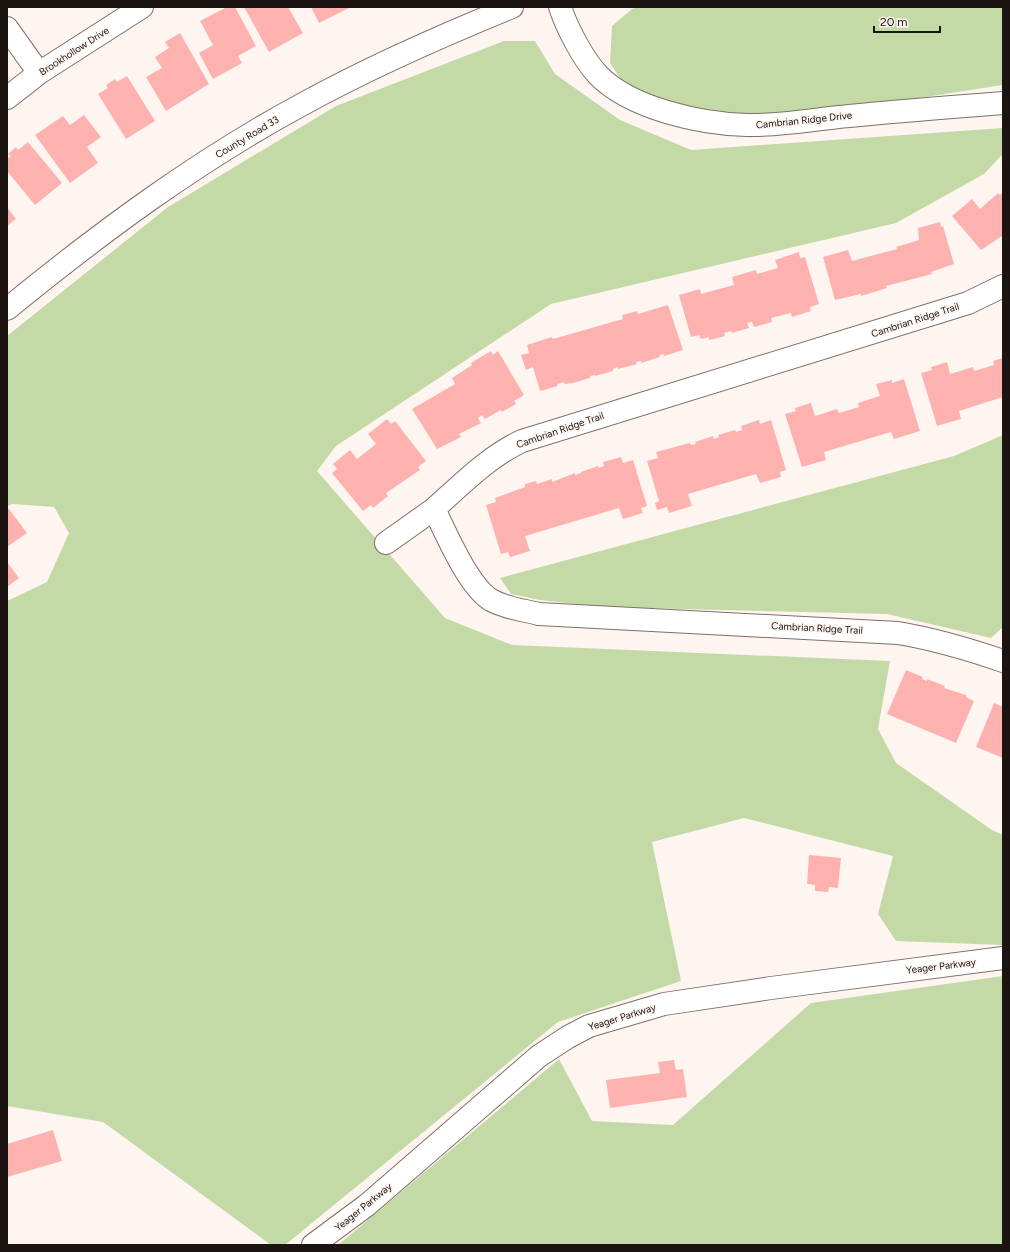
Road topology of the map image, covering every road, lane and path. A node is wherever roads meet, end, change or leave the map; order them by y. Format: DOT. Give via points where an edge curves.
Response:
graph roads {
  1 [pos="142,7"];
  2 [pos="512,7"];
  3 [pos="560,7"];
  4 [pos="7,28"];
  5 [pos="40,73"];
  6 [pos="7,98"];
  7 [pos="1003,103"];
  8 [pos="1003,286"];
  9 [pos="7,309"];
  10 [pos="434,509"];
  11 [pos="386,543"];
  12 [pos="1003,661"];
  13 [pos="1003,958"];
  14 [pos="314,1245"];
  1 -- 5 [label="street, Brookhollow Drive"];
  2 -- 9 [label="street, County Road 33" via="397,57 303,104 251,134 152,198 66,261"];
  3 -- 7 [label="street, Cambrian Ridge Drive" via="576,43 597,74 611,86 648,106 694,119 746,126"];
  4 -- 5 [label="street"];
  5 -- 6 [label="street, Brookhollow Drive"];
  8 -- 10 [label="street, Cambrian Ridge Trail" via="961,305 522,441 506,448 488,461"];
  10 -- 11 [label="street"];
  10 -- 12 [label="street, Cambrian Ridge Trail" via="472,579 482,593 501,605 539,614 898,633 943,642"];
  13 -- 14 [label="street, Yeager Parkway" via="664,1004 589,1026 539,1056 367,1205"];
}
